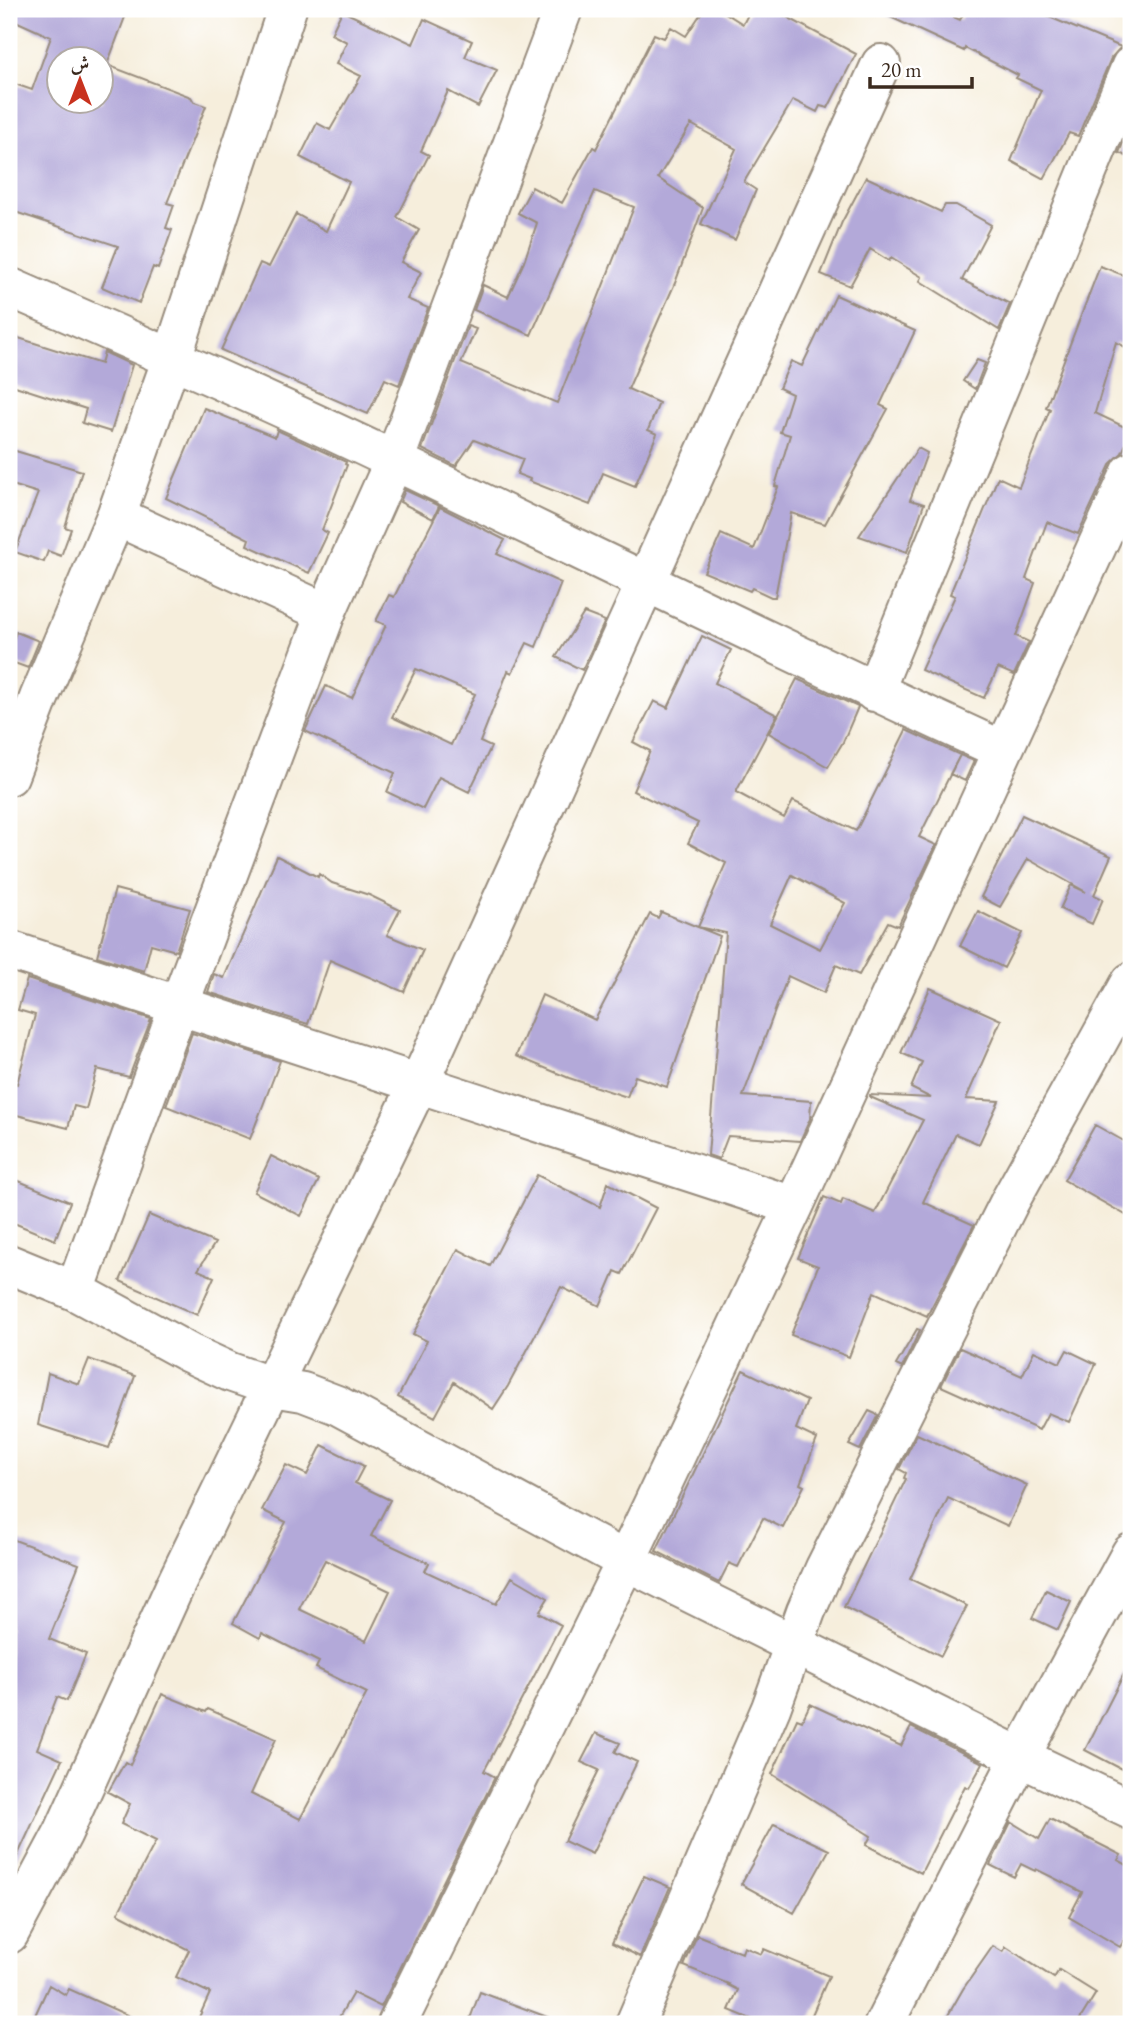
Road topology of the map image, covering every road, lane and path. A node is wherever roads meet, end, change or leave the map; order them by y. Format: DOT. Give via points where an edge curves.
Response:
graph roads {
  1 [pos="287,9"];
  2 [pos="562,9"];
  3 [pos="881,64"];
  4 [pos="1131,66"];
  5 [pos="9,287"];
  6 [pos="172,358"];
  7 [pos="394,461"];
  8 [pos="1131,472"];
  9 [pos="116,516"];
  10 [pos="646,584"];
  11 [pos="326,613"];
  12 [pos="24,692"];
  13 [pos="874,692"];
  14 [pos="1002,750"];
  15 [pos="9,776"];
  16 [pos="9,950"];
  17 [pos="1131,982"];
  18 [pos="179,1005"];
  19 [pos="419,1083"];
  20 [pos="794,1206"];
  21 [pos="9,1264"];
  22 [pos="75,1291"];
  23 [pos="273,1387"];
  24 [pos="1131,1553"];
  25 [pos="626,1561"];
  26 [pos="794,1645"];
  27 [pos="1020,1758"];
  28 [pos="1131,1810"];
  29 [pos="9,1934"];
  30 [pos="397,2024"];
  31 [pos="635,2024"];
  32 [pos="884,2024"];
  1 -- 6 [label="street"];
  2 -- 7 [label="street"];
  3 -- 10 [label="street"];
  4 -- 13 [label="street"];
  5 -- 6 [label="street"];
  6 -- 7 [label="street"];
  6 -- 9 [label="street"];
  7 -- 10 [label="street"];
  7 -- 11 [label="street"];
  8 -- 14 [label="street"];
  9 -- 11 [label="street"];
  9 -- 12 [label="street"];
  10 -- 13 [label="street"];
  10 -- 19 [label="street"];
  11 -- 18 [label="street"];
  12 -- 15 [label="street"];
  13 -- 14 [label="street"];
  14 -- 20 [label="street"];
  16 -- 18 [label="street"];
  17 -- 26 [label="street" via="956,1306 825,1568"];
  18 -- 19 [label="street"];
  18 -- 22 [label="street"];
  19 -- 20 [label="street"];
  19 -- 23 [label="street"];
  20 -- 25 [label="street"];
  21 -- 22 [label="street"];
  22 -- 23 [label="street" via="189,1353"];
  23 -- 25 [label="street" via="337,1405"];
  23 -- 29 [label="street" via="174,1588 63,1833"];
  24 -- 27 [label="street"];
  25 -- 26 [label="street"];
  25 -- 30 [label="street"];
  26 -- 27 [label="street"];
  26 -- 31 [label="street"];
  27 -- 28 [label="street"];
  27 -- 32 [label="street"];
}
